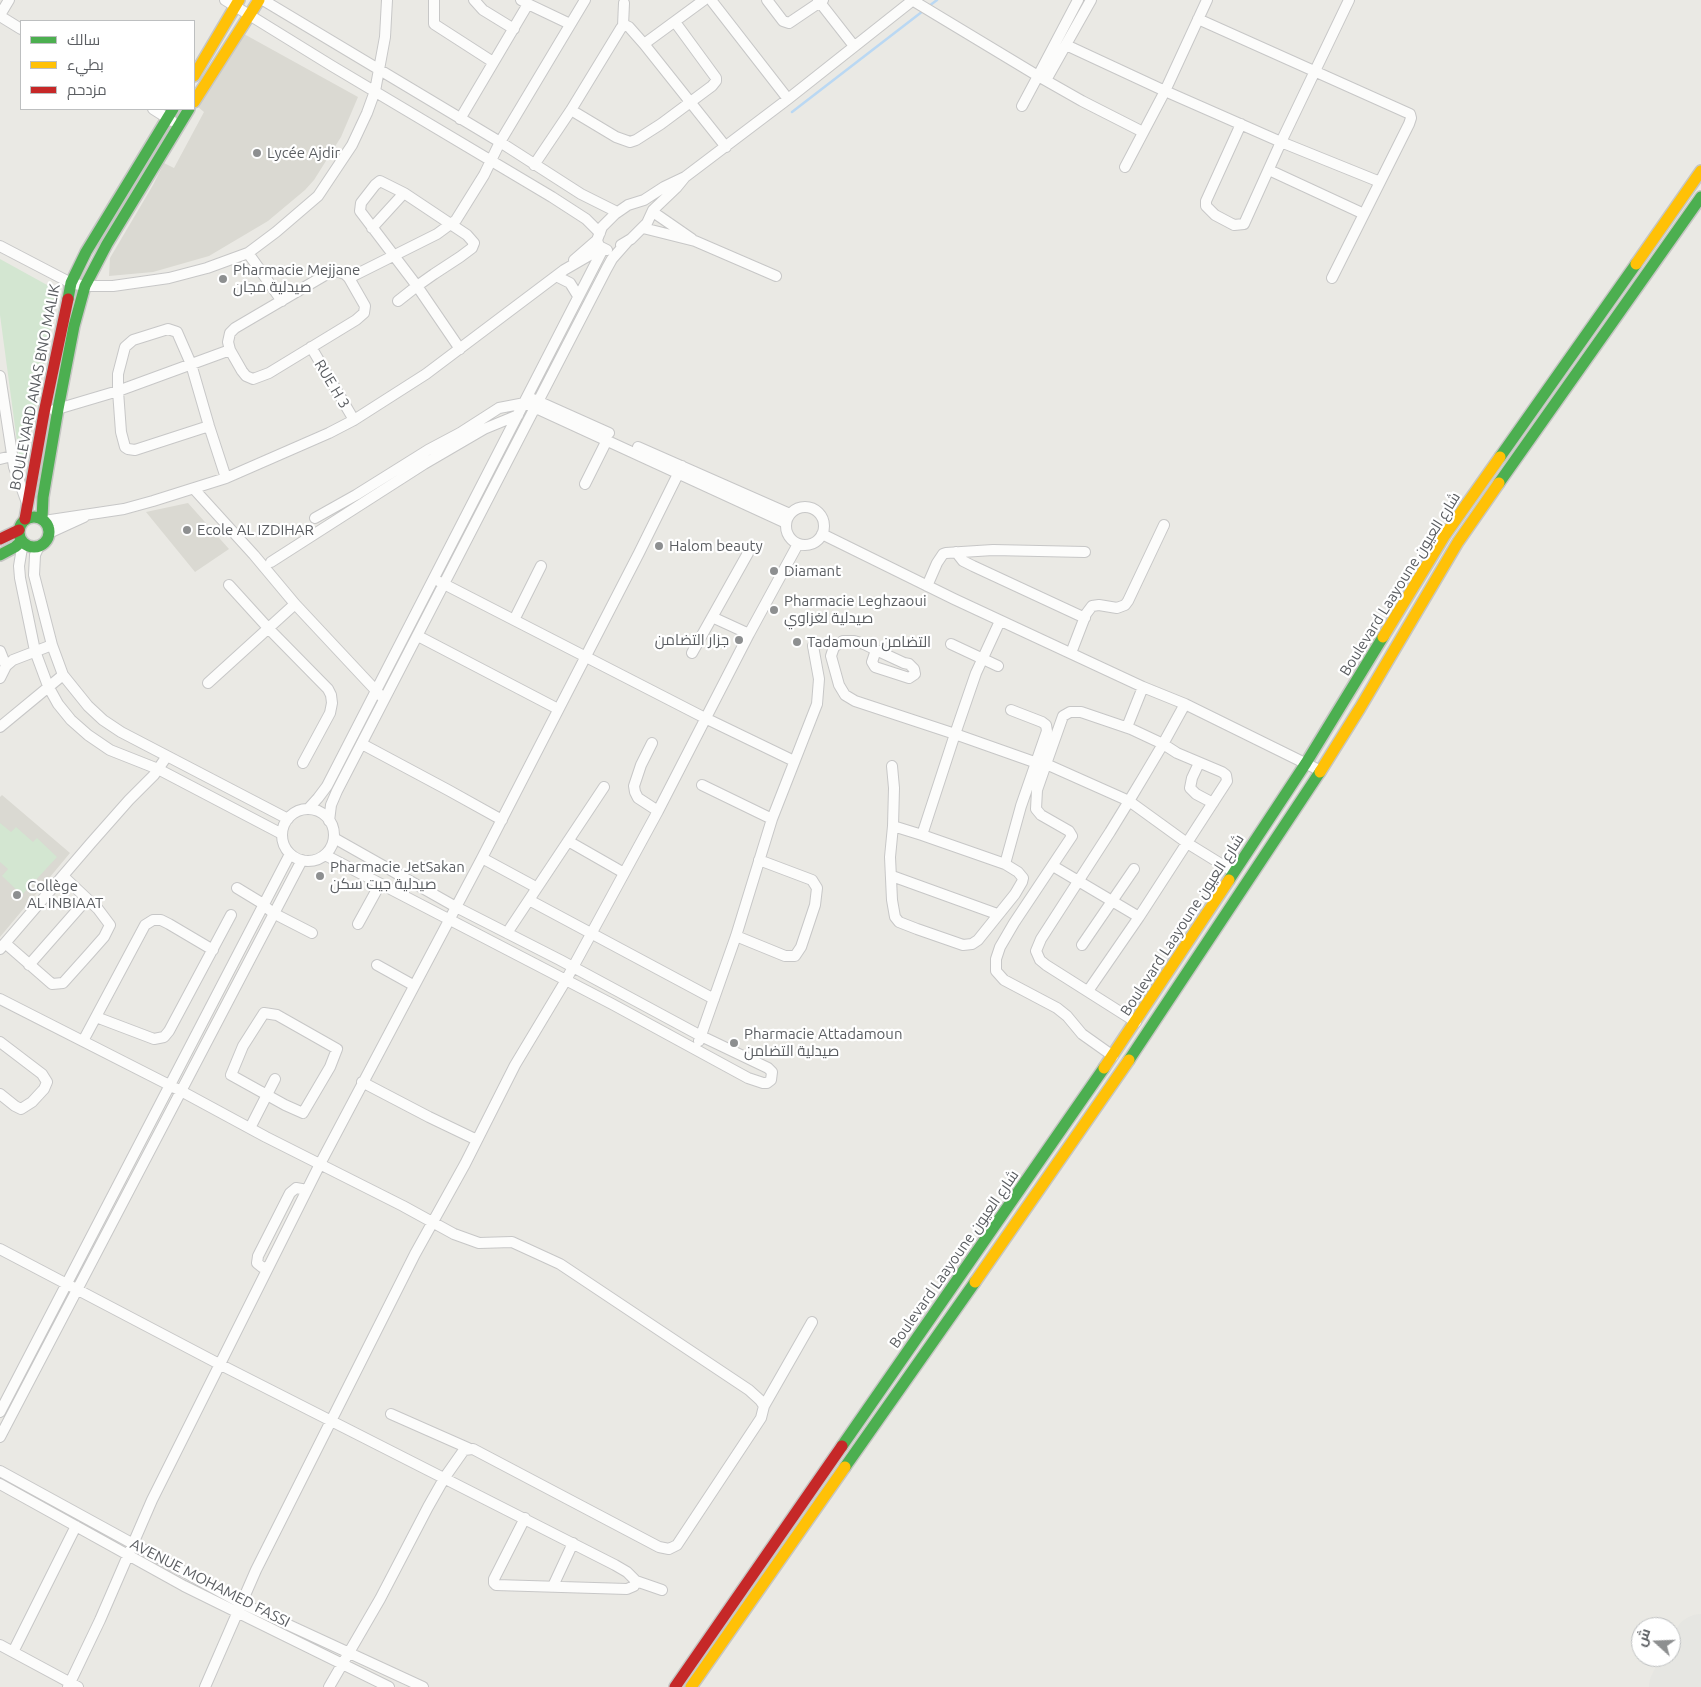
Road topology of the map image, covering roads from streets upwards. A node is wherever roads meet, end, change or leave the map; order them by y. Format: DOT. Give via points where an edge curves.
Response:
graph roads {
  1 [pos="9,0"];
  2 [pos="225,0"];
  3 [pos="261,0"];
  4 [pos="387,0"];
  5 [pos="434,0"];
  6 [pos="474,0"];
  7 [pos="585,0"];
  8 [pos="704,0"];
  9 [pos="711,0"];
  10 [pos="767,0"];
  11 [pos="913,0"];
  12 [pos="1078,0"];
  13 [pos="1091,0"];
  14 [pos="1207,0"];
  15 [pos="1349,0"];
  16 [pos="624,1"];
  17 [pos="820,1"];
  18 [pos="524,2"];
  19 [pos="238,3"];
  20 [pos="0,15"];
  21 [pos="250,15"];
  22 [pos="1198,19"];
  23 [pos="675,22"];
  24 [pos="570,24"];
  25 [pos="623,26"];
  26 [pos="20,28"];
  27 [pos="514,29"];
  28 [pos="644,44"];
  29 [pos="1066,45"];
  30 [pos="854,46"];
  31 [pos="494,62"];
  32 [pos="379,70"];
  33 [pos="1315,72"];
  34 [pos="195,74"];
  35 [pos="1042,78"];
  36 [pos="374,90"];
  37 [pos="1165,92"];
  38 [pos="788,99"];
  39 [pos="195,100"];
  40 [pos="690,103"];
  41 [pos="1022,106"];
  42 [pos="157,110"];
  43 [pos="188,110"];
  44 [pos="571,110"];
  45 [pos="170,113"];
  46 [pos="460,118"];
  47 [pos="1241,124"];
  48 [pos="179,126"];
  49 [pos="1143,132"];
  50 [pos="500,142"];
  51 [pos="1281,142"];
  52 [pos="726,147"];
  53 [pos="491,160"];
  54 [pos="534,164"];
  55 [pos="1125,167"];
  56 [pos="1269,170"];
  57 [pos="1701,171"];
  58 [pos="685,177"];
  59 [pos="1380,182"];
  60 [pos="404,193"];
  61 [pos="1701,197"];
  62 [pos="644,200"];
  63 [pos="653,211"];
  64 [pos="617,212"];
  65 [pos="1364,214"];
  66 [pos="450,225"];
  67 [pos="372,228"];
  68 [pos="642,228"];
  69 [pos="694,241"];
  70 [pos="600,242"];
  71 [pos="627,242"];
  72 [pos="0,246"];
  73 [pos="248,253"];
  74 [pos="394,255"];
  75 [pos="560,273"];
  76 [pos="776,276"];
  77 [pos="350,278"];
  78 [pos="1332,278"];
  79 [pos="71,283"];
  80 [pos="85,286"];
  81 [pos="417,286"];
  82 [pos="578,296"];
  83 [pos="282,301"];
  84 [pos="398,301"];
  85 [pos="311,348"];
  86 [pos="460,349"];
  87 [pos="230,350"];
  88 [pos="191,364"];
  89 [pos="0,376"];
  90 [pos="118,391"];
  91 [pos="526,400"];
  92 [pos="537,405"];
  93 [pos="58,409"];
  94 [pos="44,413"];
  95 [pos="518,415"];
  96 [pos="354,420"];
  97 [pos="208,426"];
  98 [pos="607,440"];
  99 [pos="12,456"];
  100 [pos="0,459"];
  101 [pos="680,470"];
  102 [pos="226,478"];
  103 [pos="585,484"];
  104 [pos="194,489"];
  105 [pos="27,503"];
  106 [pos="86,515"];
  107 [pos="315,518"];
  108 [pos="788,519"];
  109 [pos="43,520"];
  110 [pos="22,525"];
  111 [pos="1164,525"];
  112 [pos="48,533"];
  113 [pos="822,534"];
  114 [pos="0,539"];
  115 [pos="23,542"];
  116 [pos="798,544"];
  117 [pos="39,546"];
  118 [pos="956,552"];
  119 [pos="1085,552"];
  120 [pos="748,553"];
  121 [pos="0,555"];
  122 [pos="272,562"];
  123 [pos="541,566"];
  124 [pos="434,579"];
  125 [pos="445,584"];
  126 [pos="229,585"];
  127 [pos="927,586"];
  128 [pos="295,604"];
  129 [pos="712,617"];
  130 [pos="1085,618"];
  131 [pos="514,620"];
  132 [pos="1000,620"];
  133 [pos="269,629"];
  134 [pos="749,634"];
  135 [pos="418,636"];
  136 [pos="951,644"];
  137 [pos="52,645"];
  138 [pos="813,646"];
  139 [pos="876,650"];
  140 [pos="0,651"];
  141 [pos="35,651"];
  142 [pos="692,653"];
  143 [pos="1071,653"];
  144 [pos="585,656"];
  145 [pos="982,658"];
  146 [pos="6,666"];
  147 [pos="998,666"];
  148 [pos="63,675"];
  149 [pos="0,678"];
  150 [pos="208,683"];
  151 [pos="48,686"];
  152 [pos="1144,687"];
  153 [pos="376,691"];
  154 [pos="385,700"];
  155 [pos="1185,704"];
  156 [pos="558,710"];
  157 [pos="1011,710"];
  158 [pos="705,718"];
  159 [pos="0,727"];
  160 [pos="1127,727"];
  161 [pos="955,734"];
  162 [pos="652,743"];
  163 [pos="362,744"];
  164 [pos="1163,744"];
  165 [pos="167,756"];
  166 [pos="794,761"];
  167 [pos="303,763"];
  168 [pos="1042,763"];
  169 [pos="1199,763"];
  170 [pos="1306,763"];
  171 [pos="892,766"];
  172 [pos="158,769"];
  173 [pos="1321,771"];
  174 [pos="702,785"];
  175 [pos="604,787"];
  176 [pos="1129,801"];
  177 [pos="1213,803"];
  178 [pos="308,809"];
  179 [pos="658,811"];
  180 [pos="288,819"];
  181 [pos="772,819"];
  182 [pos="502,820"];
  183 [pos="330,821"];
  184 [pos="893,826"];
  185 [pos="282,834"];
  186 [pos="922,835"];
  187 [pos="334,838"];
  188 [pos="568,841"];
  189 [pos="1187,843"];
  190 [pos="290,854"];
  191 [pos="325,855"];
  192 [pos="482,858"];
  193 [pos="302,860"];
  194 [pos="759,860"];
  195 [pos="1005,864"];
  196 [pos="1053,866"];
  197 [pos="1134,869"];
  198 [pos="624,872"];
  199 [pos="1234,872"];
  200 [pos="64,876"];
  201 [pos="892,876"];
  202 [pos="1078,882"];
  203 [pos="380,884"];
  204 [pos="532,885"];
  205 [pos="237,888"];
  206 [pos="87,899"];
  207 [pos="529,900"];
  208 [pos="1113,901"];
  209 [pos="263,905"];
  210 [pos="456,907"];
  211 [pos="273,913"];
  212 [pos="997,914"];
  213 [pos="231,915"];
  214 [pos="1139,917"];
  215 [pos="450,919"];
  216 [pos="358,924"];
  217 [pos="312,932"];
  218 [pos="507,933"];
  219 [pos="592,933"];
  220 [pos="736,936"];
  221 [pos="1082,945"];
  222 [pos="2,946"];
  223 [pos="212,950"];
  224 [pos="29,964"];
  225 [pos="377,965"];
  226 [pos="573,967"];
  227 [pos="566,980"];
  228 [pos="413,985"];
  229 [pos="1088,991"];
  230 [pos="619,992"];
  231 [pos="714,999"];
  232 [pos="1,1002"];
  233 [pos="612,1004"];
  234 [pos="96,1017"];
  235 [pos="1136,1022"];
  236 [pos="701,1036"];
  237 [pos="83,1041"];
  238 [pos="0,1042"];
  239 [pos="696,1049"];
  240 [pos="1113,1056"];
  241 [pos="276,1079"];
  242 [pos="362,1082"];
  243 [pos="170,1085"];
  244 [pos="181,1091"];
  245 [pos="0,1094"];
  246 [pos="267,1096"];
  247 [pos="250,1128"];
  248 [pos="477,1140"];
  249 [pos="320,1164"];
  250 [pos="307,1190"];
  251 [pos="433,1222"];
  252 [pos="0,1249"];
  253 [pos="268,1268"];
  254 [pos="68,1283"];
  255 [pos="77,1289"];
  256 [pos="812,1322"];
  257 [pos="221,1365"];
  258 [pos="764,1406"];
  259 [pos="0,1412"];
  260 [pos="391,1414"];
  261 [pos="332,1420"];
  262 [pos="0,1437"];
  263 [pos="468,1448"];
  264 [pos="0,1471"];
  265 [pos="445,1477"];
  266 [pos="0,1484"];
  267 [pos="525,1518"];
  268 [pos="76,1526"];
  269 [pos="573,1543"];
  270 [pos="132,1544"];
  271 [pos="128,1555"];
  272 [pos="636,1581"];
  273 [pos="553,1586"];
  274 [pos="662,1590"];
  275 [pos="241,1603"];
  276 [pos="237,1613"];
  277 [pos="0,1645"];
  278 [pos="13,1652"];
  279 [pos="349,1652"];
  280 [pos="342,1664"];
  281 [pos="72,1686"];
  282 [pos="208,1686"];
  283 [pos="329,1687"];
  284 [pos="389,1687"];
  285 [pos="423,1687"];
  286 [pos="674,1687"];
  287 [pos="691,1687"];
  1 -- 20 [label="street"];
  2 -- 19 [label="street"];
  3 -- 21 [label="street"];
  3 -- 32 [label="street"];
  4 -- 32 [label="street"];
  5 -- 31 [label="street" via="434,24"];
  6 -- 27 [label="street" via="483,10"];
  7 -- 24 [label="street"];
  8 -- 23 [label="street"];
  9 -- 38 [label="street"];
  10 -- 17 [label="street" via="783,21 789,23"];
  11 -- 30 [label="street"];
  11 -- 35 [label="street"];
  12 -- 35 [label="street"];
  13 -- 29 [label="street"];
  14 -- 22 [label="street"];
  15 -- 33 [label="street"];
  16 -- 25 [label="street"];
  17 -- 30 [label="street"];
  18 -- 24 [label="street"];
  18 -- 27 [label="street"];
  19 -- 21 [label="street"];
  19 -- 34 [label="street"];
  20 -- 26 [label="street"];
  21 -- 36 [label="street"];
  21 -- 39 [label="street"];
  22 -- 33 [label="street"];
  22 -- 37 [label="street"];
  23 -- 28 [label="street"];
  23 -- 40 [label="street" via="716,81"];
  24 -- 50 [label="street"];
  25 -- 28 [label="street"];
  25 -- 44 [label="street"];
  27 -- 31 [label="street"];
  28 -- 40 [label="street"];
  29 -- 35 [label="street"];
  29 -- 37 [label="street"];
  30 -- 38 [label="street"];
  31 -- 46 [label="street"];
  32 -- 36 [label="street"];
  32 -- 46 [label="street"];
  33 -- 51 [label="street"];
  33 -- 59 [label="street" via="1410,114 1409,124"];
  35 -- 41 [label="street"];
  35 -- 49 [label="street"];
  36 -- 53 [label="street"];
  36 -- 73 [label="street" via="352,145 318,196"];
  37 -- 47 [label="street"];
  37 -- 49 [label="street"];
  38 -- 52 [label="street"];
  40 -- 44 [label="street" via="630,142"];
  40 -- 52 [label="street"];
  42 -- 45 [label="street"];
  43 -- 48 [label="street, BOULEVARD ANAS BNO MALIK"];
  44 -- 54 [label="street"];
  45 -- 48 [label="street"];
  45 -- 79 [label="street, BOULEVARD ANAS BNO MALIK" via="86,252"];
  46 -- 50 [label="street"];
  47 -- 51 [label="street"];
  47 -- 56 [label="street" via="1206,201 1209,211 1228,223 1244,224"];
  48 -- 80 [label="street, BOULEVARD ANAS BNO MALIK"];
  49 -- 55 [label="street"];
  50 -- 53 [label="street"];
  50 -- 54 [label="street"];
  51 -- 56 [label="street"];
  51 -- 59 [label="street"];
  52 -- 58 [label="street"];
  53 -- 66 [label="street" via="471,199"];
  53 -- 70 [label="street" via="579,214"];
  54 -- 64 [label="street"];
  56 -- 65 [label="street"];
  57 -- 170 [label="street, Boulevard Laayoune شارع العيون" via="1445,536"];
  58 -- 62 [label="street"];
  58 -- 63 [label="street"];
  59 -- 65 [label="street"];
  60 -- 66 [label="street"];
  60 -- 67 [label="street"];
  60 -- 67 [label="street" via="382,181 375,185 360,203 362,216"];
  61 -- 173 [label="street, Boulevard Laayoune شارع العيون" via="1458,542"];
  62 -- 63 [label="street" via="650,203"];
  62 -- 64 [label="street"];
  63 -- 68 [label="street"];
  63 -- 69 [label="street"];
  64 -- 70 [label="street" via="602,227"];
  65 -- 78 [label="street"];
  66 -- 74 [label="street"];
  66 -- 81 [label="street" via="474,241 474,246"];
  67 -- 74 [label="street"];
  68 -- 69 [label="street"];
  68 -- 71 [label="street"];
  69 -- 76 [label="street"];
  70 -- 71 [label="street" via="610,250"];
  70 -- 75 [label="street"];
  70 -- 82 [label="street"];
  71 -- 92 [label="street" via="612,258"];
  72 -- 79 [label="street"];
  73 -- 80 [label="street" via="169,278 114,286"];
  73 -- 83 [label="street"];
  74 -- 77 [label="street"];
  74 -- 81 [label="street"];
  75 -- 82 [label="street"];
  75 -- 86 [label="street"];
  77 -- 83 [label="street" via="341,272 332,272"];
  77 -- 85 [label="street" via="366,306 364,313"];
  79 -- 80 [label="street"];
  79 -- 94 [label="street, BOULEVARD ANAS BNO MALIK"];
  80 -- 93 [label="street, BOULEVARD ANAS BNO MALIK"];
  81 -- 84 [label="street"];
  81 -- 86 [label="street"];
  82 -- 91 [label="street"];
  83 -- 87 [label="street" via="235,328 229,337"];
  85 -- 87 [label="street" via="253,379 242,371"];
  85 -- 96 [label="street, RUE H 3"];
  86 -- 96 [label="street"];
  87 -- 88 [label="street"];
  88 -- 90 [label="street"];
  88 -- 90 [label="street" via="175,330 168,329 133,340 123,351"];
  88 -- 97 [label="street"];
  89 -- 99 [label="street"];
  90 -- 93 [label="street"];
  90 -- 97 [label="street" via="121,432 125,447 131,451"];
  91 -- 92 [label="street"];
  91 -- 95 [label="street"];
  91 -- 107 [label="street" via="499,408"];
  92 -- 98 [label="street"];
  92 -- 101 [label="street"];
  92 -- 125 [label="street"];
  93 -- 94 [label="street"];
  93 -- 109 [label="street, BOULEVARD ANAS BNO MALIK" via="43,497"];
  94 -- 105 [label="street, BOULEVARD ANAS BNO MALIK"];
  95 -- 122 [label="street" via="484,428"];
  95 -- 124 [label="street"];
  96 -- 102 [label="street"];
  97 -- 102 [label="street"];
  98 -- 101 [label="street"];
  98 -- 103 [label="street"];
  99 -- 100 [label="street"];
  99 -- 105 [label="street"];
  101 -- 108 [label="street"];
  101 -- 144 [label="street"];
  102 -- 104 [label="street"];
  104 -- 106 [label="street" via="124,509"];
  104 -- 128 [label="street"];
  105 -- 110 [label="street, BOULEVARD ANAS BNO MALIK"];
  106 -- 109 [label="street"];
  106 -- 112 [label="street"];
  108 -- 113 [label="street" via="796,509 812,508 823,519"];
  108 -- 116 [label="street" via="789,537"];
  109 -- 110 [label="street" via="33,516"];
  109 -- 112 [label="street" via="48,526"];
  110 -- 114 [label="street"];
  110 -- 115 [label="street"];
  111 -- 130 [label="street" via="1125,605 1112,608 1096,604"];
  112 -- 117 [label="street"];
  113 -- 116 [label="street" via="813,543"];
  113 -- 127 [label="street"];
  115 -- 117 [label="street" via="32,547"];
  115 -- 121 [label="street"];
  115 -- 141 [label="street" via="20,578"];
  116 -- 134 [label="street"];
  117 -- 137 [label="street" via="34,575"];
  118 -- 119 [label="street"];
  118 -- 127 [label="street" via="943,554"];
  118 -- 130 [label="street" via="963,561"];
  120 -- 129 [label="street"];
  123 -- 131 [label="street"];
  124 -- 125 [label="street"];
  124 -- 153 [label="street"];
  125 -- 131 [label="street"];
  125 -- 135 [label="street"];
  126 -- 133 [label="street"];
  127 -- 132 [label="street"];
  128 -- 133 [label="street"];
  128 -- 153 [label="street"];
  129 -- 134 [label="street"];
  129 -- 142 [label="street"];
  130 -- 143 [label="street"];
  131 -- 144 [label="street"];
  132 -- 143 [label="street"];
  132 -- 145 [label="street"];
  133 -- 150 [label="street"];
  133 -- 167 [label="street" via="331,695 330,713"];
  134 -- 158 [label="street"];
  135 -- 154 [label="street"];
  135 -- 156 [label="street"];
  136 -- 145 [label="street"];
  137 -- 141 [label="street"];
  137 -- 148 [label="street"];
  138 -- 166 [label="street" via="819,679 818,704"];
  139 -- 161 [label="street" via="848,640 834,647 831,656 845,695"];
  140 -- 146 [label="street"];
  141 -- 146 [label="street"];
  141 -- 151 [label="street"];
  143 -- 152 [label="street"];
  144 -- 156 [label="street"];
  144 -- 158 [label="street"];
  145 -- 147 [label="street"];
  145 -- 161 [label="street"];
  146 -- 149 [label="street"];
  148 -- 151 [label="street"];
  148 -- 165 [label="street" via="102,720"];
  151 -- 159 [label="street"];
  151 -- 172 [label="street" via="71,720 88,735 110,750"];
  152 -- 155 [label="street"];
  152 -- 160 [label="street"];
  153 -- 154 [label="street"];
  153 -- 178 [label="street" via="327,786"];
  154 -- 163 [label="street"];
  155 -- 164 [label="street"];
  155 -- 170 [label="street"];
  156 -- 182 [label="street"];
  157 -- 168 [label="street" via="1036,718 1047,727"];
  158 -- 166 [label="street"];
  158 -- 179 [label="street"];
  160 -- 164 [label="street"];
  160 -- 168 [label="street" via="1081,712 1066,713"];
  161 -- 168 [label="street"];
  161 -- 186 [label="street"];
  162 -- 179 [label="street" via="634,786 638,798"];
  163 -- 182 [label="street"];
  163 -- 183 [label="street" via="334,798"];
  164 -- 169 [label="street"];
  164 -- 176 [label="street"];
  165 -- 172 [label="street"];
  165 -- 180 [label="street"];
  166 -- 181 [label="street"];
  168 -- 176 [label="street"];
  168 -- 195 [label="street" via="1021,806"];
  168 -- 196 [label="street" via="1036,809 1072,836"];
  169 -- 177 [label="street" via="1190,788"];
  169 -- 177 [label="street" via="1222,772 1227,778"];
  170 -- 173 [label="street"];
  170 -- 199 [label="street, Boulevard Laayoune شارع العيون"];
  171 -- 184 [label="street"];
  172 -- 185 [label="street"];
  172 -- 200 [label="street"];
  173 -- 287 [label="street, Boulevard Laayoune شارع العيون" via="1102,1101"];
  174 -- 181 [label="street"];
  175 -- 188 [label="street"];
  176 -- 189 [label="street"];
  176 -- 202 [label="street"];
  177 -- 189 [label="street"];
  178 -- 180 [label="street" via="300,810"];
  178 -- 183 [label="street" via="323,814"];
  179 -- 198 [label="street"];
  180 -- 185 [label="street"];
  181 -- 194 [label="street"];
  182 -- 192 [label="street"];
  183 -- 187 [label="street"];
  184 -- 186 [label="street"];
  184 -- 201 [label="street"];
  185 -- 190 [label="street"];
  186 -- 195 [label="street"];
  187 -- 191 [label="street"];
  187 -- 210 [label="street"];
  188 -- 198 [label="street"];
  188 -- 207 [label="street"];
  189 -- 199 [label="street"];
  189 -- 214 [label="street"];
  190 -- 193 [label="street"];
  190 -- 209 [label="street"];
  191 -- 193 [label="street" via="310,861"];
  191 -- 203 [label="street"];
  192 -- 204 [label="street"];
  192 -- 210 [label="street"];
  193 -- 211 [label="street"];
  194 -- 220 [label="street"];
  194 -- 220 [label="street" via="812,880 817,888 815,905 795,956 785,956"];
  195 -- 212 [label="street" via="1023,879 1015,894"];
  196 -- 202 [label="street"];
  196 -- 240 [label="street" via="1000,947 996,971 1004,980 1057,1008 1082,1034"];
  197 -- 208 [label="street"];
  198 -- 219 [label="street"];
  199 -- 235 [label="street, Boulevard Laayoune شارع العيون"];
  200 -- 206 [label="street"];
  200 -- 222 [label="street"];
  201 -- 212 [label="street"];
  201 -- 212 [label="street" via="895,917 911,927 968,945 978,940"];
  202 -- 208 [label="street"];
  202 -- 229 [label="street" via="1041,938 1036,952 1046,965"];
  203 -- 215 [label="street"];
  203 -- 216 [label="street"];
  205 -- 209 [label="street"];
  206 -- 224 [label="street"];
  206 -- 224 [label="street" via="110,925 89,954 60,985 48,982"];
  207 -- 218 [label="street"];
  207 -- 219 [label="street"];
  208 -- 214 [label="street"];
  208 -- 221 [label="street"];
  209 -- 211 [label="street"];
  209 -- 243 [label="street"];
  210 -- 215 [label="street"];
  210 -- 218 [label="street"];
  211 -- 217 [label="street"];
  211 -- 244 [label="street"];
  213 -- 223 [label="street"];
  214 -- 229 [label="street"];
  215 -- 227 [label="street"];
  215 -- 228 [label="street"];
  218 -- 226 [label="street"];
  219 -- 226 [label="street"];
  219 -- 231 [label="street"];
  220 -- 231 [label="street"];
  222 -- 224 [label="street"];
  223 -- 234 [label="street" via="164,1037 154,1039"];
  223 -- 234 [label="street" via="169,924 153,920 145,925"];
  225 -- 228 [label="street"];
  226 -- 227 [label="street"];
  226 -- 230 [label="street"];
  227 -- 233 [label="street"];
  227 -- 248 [label="street" via="515,1065"];
  228 -- 242 [label="street"];
  229 -- 235 [label="street"];
  230 -- 233 [label="street"];
  230 -- 236 [label="street"];
  231 -- 236 [label="street"];
  232 -- 237 [label="street"];
  233 -- 239 [label="street"];
  234 -- 237 [label="street"];
  235 -- 240 [label="street, Boulevard Laayoune شارع العيون"];
  236 -- 239 [label="street"];
  236 -- 239 [label="street" via="768,1068 772,1076 767,1083 756,1081"];
  237 -- 243 [label="street"];
  238 -- 245 [label="street" via="42,1074 47,1082 28,1107 21,1109"];
  240 -- 286 [label="street, Boulevard Laayoune شارع العيون"];
  241 -- 246 [label="street"];
  242 -- 248 [label="street"];
  242 -- 249 [label="street"];
  243 -- 244 [label="street"];
  243 -- 254 [label="street"];
  244 -- 247 [label="street"];
  244 -- 255 [label="street"];
  246 -- 246 [label="street" via="231,1073 262,1014 276,1015 337,1048 304,1112"];
  246 -- 247 [label="street"];
  247 -- 249 [label="street"];
  248 -- 251 [label="street"];
  249 -- 250 [label="street"];
  249 -- 251 [label="street"];
  250 -- 253 [label="street"];
  250 -- 253 [label="street" via="292,1190 263,1244 257,1263"];
  251 -- 258 [label="street" via="479,1243 512,1242 560,1264 749,1390"];
  251 -- 261 [label="street"];
  252 -- 254 [label="street"];
  253 -- 257 [label="street"];
  254 -- 255 [label="street"];
  254 -- 259 [label="street"];
  255 -- 257 [label="street"];
  255 -- 262 [label="street"];
  256 -- 258 [label="street"];
  257 -- 261 [label="street"];
  257 -- 270 [label="street"];
  258 -- 263 [label="street" via="761,1418 677,1546 669,1549 659,1547"];
  260 -- 263 [label="street"];
  261 -- 265 [label="street"];
  261 -- 275 [label="street"];
  263 -- 265 [label="street"];
  264 -- 270 [label="street, AVENUE MOHAMED FASSI"];
  265 -- 267 [label="street"];
  265 -- 279 [label="street"];
  266 -- 268 [label="street, AVENUE MOHAMED FASSI"];
  267 -- 269 [label="street"];
  267 -- 273 [label="street" via="494,1583 502,1586"];
  268 -- 271 [label="street, AVENUE MOHAMED FASSI"];
  268 -- 278 [label="street"];
  269 -- 272 [label="street" via="627,1572"];
  269 -- 273 [label="street"];
  270 -- 271 [label="street"];
  270 -- 275 [label="street, AVENUE MOHAMED FASSI"];
  271 -- 276 [label="street, AVENUE MOHAMED FASSI"];
  271 -- 281 [label="street"];
  272 -- 273 [label="street" via="634,1586 627,1588"];
  272 -- 274 [label="street"];
  275 -- 276 [label="street"];
  275 -- 279 [label="street, AVENUE MOHAMED FASSI"];
  276 -- 280 [label="street, AVENUE MOHAMED FASSI"];
  276 -- 282 [label="street"];
  277 -- 278 [label="street"];
  278 -- 281 [label="street"];
  279 -- 280 [label="street"];
  279 -- 285 [label="street, AVENUE MOHAMED FASSI"];
  280 -- 283 [label="street"];
  280 -- 284 [label="street, AVENUE MOHAMED FASSI"];
}
